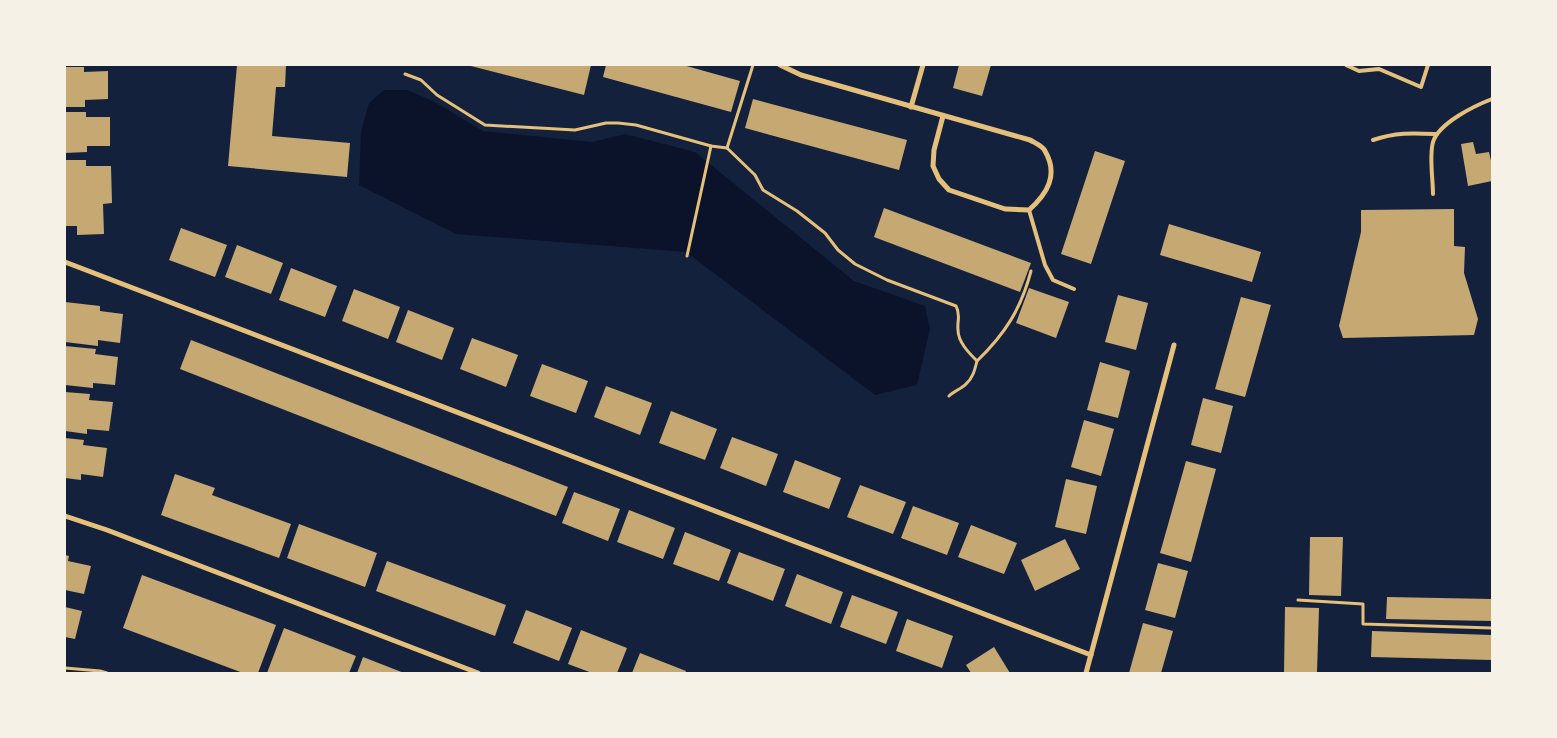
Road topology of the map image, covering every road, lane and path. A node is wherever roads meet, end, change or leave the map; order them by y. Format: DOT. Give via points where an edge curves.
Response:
graph roads {
  1 [pos="753,65"];
  2 [pos="780,65"];
  3 [pos="923,65"];
  4 [pos="1346,65"];
  5 [pos="1428,65"];
  6 [pos="405,74"];
  7 [pos="1492,99"];
  8 [pos="911,107"];
  9 [pos="943,116"];
  10 [pos="1437,134"];
  11 [pos="1373,140"];
  12 [pos="711,146"];
  13 [pos="727,148"];
  14 [pos="1433,194"];
  15 [pos="1029,210"];
  16 [pos="686,256"];
  17 [pos="65,262"];
  18 [pos="1032,267"];
  19 [pos="1074,289"];
  20 [pos="1174,345"];
  21 [pos="977,361"];
  22 [pos="948,396"];
  23 [pos="65,516"];
  24 [pos="1298,600"];
  25 [pos="1492,628"];
  26 [pos="1091,655"];
  27 [pos="65,668"];
  28 [pos="107,673"];
  29 [pos="478,673"];
  30 [pos="1086,673"];
  1 -- 13 [label="path"];
  2 -- 8 [label="street" via="801,75"];
  3 -- 8 [label="street"];
  4 -- 5 [label="lane" via="1359,71 1379,69 1421,87"];
  6 -- 12 [label="path" via="421,80 485,125 575,130 618,123"];
  7 -- 10 [label="lane" via="1468,110"];
  8 -- 9 [label="street"];
  9 -- 15 [label="street" via="934,150 933,166 938,179 949,190 1006,209"];
  9 -- 15 [label="street" via="1030,140 1045,150 1051,166 1049,185"];
  10 -- 11 [label="lane" via="1391,134"];
  10 -- 14 [label="lane" via="1432,151"];
  12 -- 13 [label="path"];
  12 -- 16 [label="path"];
  13 -- 21 [label="path" via="755,176 763,190 825,233 855,264 956,306 960,339"];
  15 -- 19 [label="lane" via="1045,265 1053,280"];
  17 -- 26 [label="street"];
  18 -- 21 [label="path" via="1012,320 996,343"];
  20 -- 26 [label="street"];
  21 -- 22 [label="path" via="966,384"];
  23 -- 29 [label="street"];
  24 -- 25 [label="path" via="1363,604 1363,624"];
  26 -- 30 [label="street"];
  27 -- 28 [label="path"];
}
